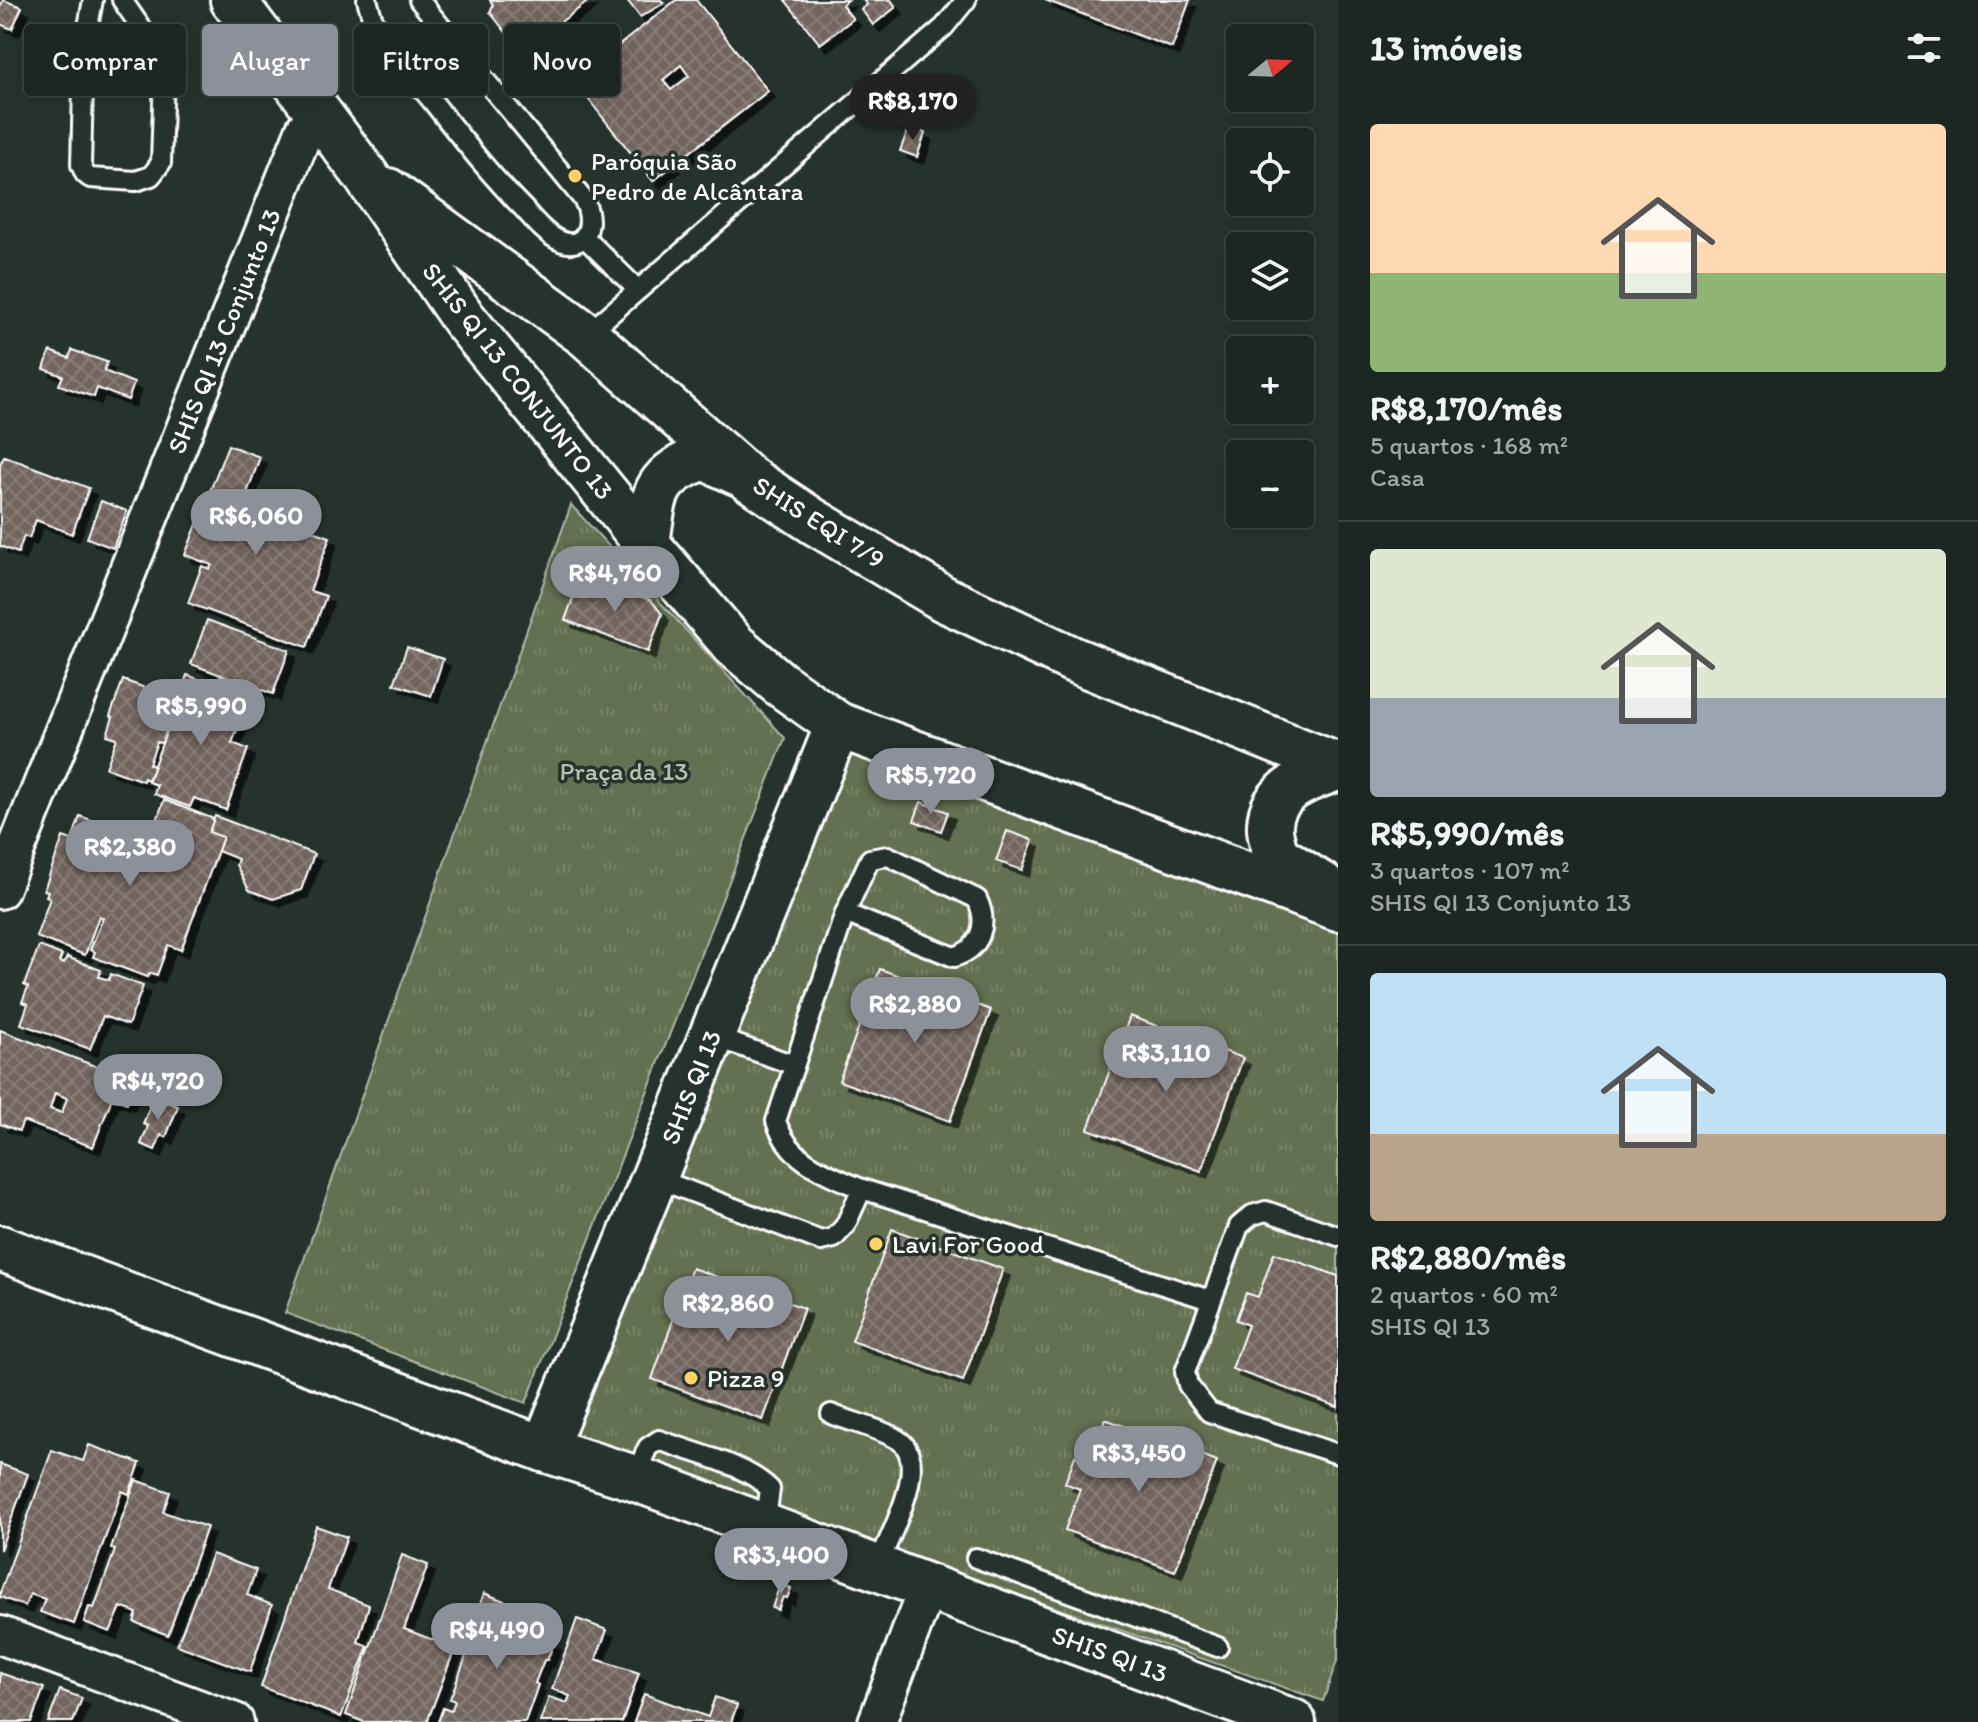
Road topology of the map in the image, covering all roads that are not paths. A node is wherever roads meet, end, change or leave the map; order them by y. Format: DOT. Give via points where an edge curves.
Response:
graph roads {
  1 [pos="93,0"];
  2 [pos="122,0"];
  3 [pos="233,0"];
  4 [pos="367,0"];
  5 [pos="419,0"];
  6 [pos="966,0"];
  7 [pos="305,129"];
  8 [pos="364,173"];
  9 [pos="584,237"];
  10 [pos="638,290"];
  11 [pos="586,335"];
  12 [pos="748,478"];
  13 [pos="647,544"];
  14 [pos="838,725"];
  15 [pos="1338,767"];
  16 [pos="0,890"];
  17 [pos="1338,895"];
  18 [pos="1338,908"];
  19 [pos="845,913"];
  20 [pos="712,1036"];
  21 [pos="794,1065"];
  22 [pos="655,1178"];
  23 [pos="862,1189"];
  24 [pos="1338,1236"];
  25 [pos="0,1248"];
  26 [pos="1210,1300"];
  27 [pos="831,1414"];
  28 [pos="544,1449"];
  29 [pos="1338,1454"];
  30 [pos="976,1558"];
  31 [pos="876,1569"];
  32 [pos="927,1588"];
  33 [pos="1093,1624"];
  34 [pos="0,1635"];
  35 [pos="1218,1647"];
  36 [pos="235,1722"];
  37 [pos="877,1722"];
  38 [pos="1293,1722"];
  1 -- 2 [label="lane" via="84,48 81,165 90,178 136,181 151,176 161,163 164,74 160,55"];
  3 -- 8 [label="street, SHIS QI 13 CONJUNTO 13"];
  4 -- 9 [label="lane" via="377,29 396,57 499,184 563,244"];
  5 -- 9 [label="lane" via="583,199 591,225"];
  6 -- 10 [label="lane" via="944,27"];
  7 -- 16 [label="street, SHIS QI 13 Conjunto 13"];
  8 -- 11 [label="street, SHIS EQI 7/9"];
  8 -- 13 [label="street, SHIS QI 13 CONJUNTO 13" via="463,318"];
  9 -- 10 [label="lane"];
  10 -- 11 [label="lane"];
  11 -- 12 [label="street, SHIS EQI 7/9"];
  12 -- 13 [label="street" via="704,457 679,466 654,498"];
  12 -- 15 [label="street, SHIS EQI 7/9" via="944,599 1074,660"];
  13 -- 14 [label="street, SHIS QI 13 CONJUNTO 13" via="734,645"];
  14 -- 18 [label="street, SHIS QI 13 CONJUNTO 13"];
  14 -- 20 [label="street, SHIS QI 13"];
  15 -- 17 [label="street" via="1293,787 1274,809 1270,825 1276,856"];
  19 -- 19 [label="lane" via="954,957 966,954 983,930 977,899 888,856 870,859"];
  19 -- 21 [label="lane"];
  20 -- 21 [label="lane"];
  20 -- 22 [label="street, SHIS QI 13"];
  21 -- 23 [label="lane" via="776,1121 780,1135 806,1165"];
  22 -- 23 [label="lane" via="821,1241 834,1238 845,1226"];
  22 -- 28 [label="street, SHIS QI 13"];
  23 -- 26 [label="lane"];
  24 -- 26 [label="lane" via="1266,1211 1252,1215 1239,1226"];
  25 -- 28 [label="street, SHIS QI 13"];
  26 -- 29 [label="lane" via="1185,1372 1195,1398 1209,1412"];
  27 -- 31 [label="lane" via="898,1439 910,1456 912,1481"];
  28 -- 31 [label="street, SHIS QI 13"];
  30 -- 33 [label="lane"];
  31 -- 32 [label="street, SHIS QI 13"];
  32 -- 33 [label="street, SHIS QI 13"];
  32 -- 37 [label="street"];
  33 -- 35 [label="lane"];
  33 -- 38 [label="street, SHIS QI 13"];
  34 -- 36 [label="street"];
}
